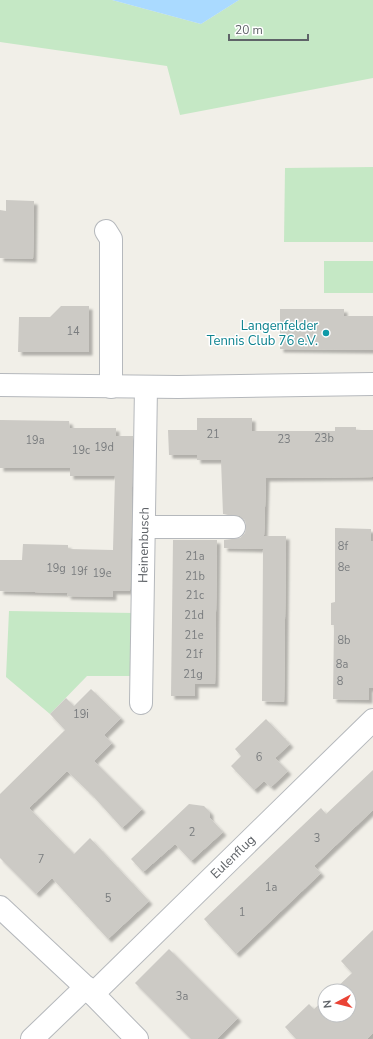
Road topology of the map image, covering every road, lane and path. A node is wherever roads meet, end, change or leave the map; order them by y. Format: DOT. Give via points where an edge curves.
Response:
graph roads {
  1 [pos="106,231"];
  2 [pos="373,384"];
  3 [pos="0,385"];
  4 [pos="111,387"];
  5 [pos="146,387"];
  6 [pos="144,527"];
  7 [pos="234,527"];
  8 [pos="141,703"];
  9 [pos="373,720"];
  10 [pos="0,906"];
  11 [pos="90,991"];
  12 [pos="32,1039"];
  13 [pos="137,1039"];
  1 -- 4 [label="street" via="111,239"];
  2 -- 5 [label="street"];
  3 -- 4 [label="street"];
  4 -- 5 [label="street"];
  5 -- 6 [label="street, Heinenbusch"];
  6 -- 7 [label="street"];
  6 -- 8 [label="street, Heinenbusch"];
  9 -- 11 [label="street, Eulenflug"];
  10 -- 11 [label="street"];
  11 -- 12 [label="street, Eulenflug"];
  11 -- 13 [label="street"];
}
